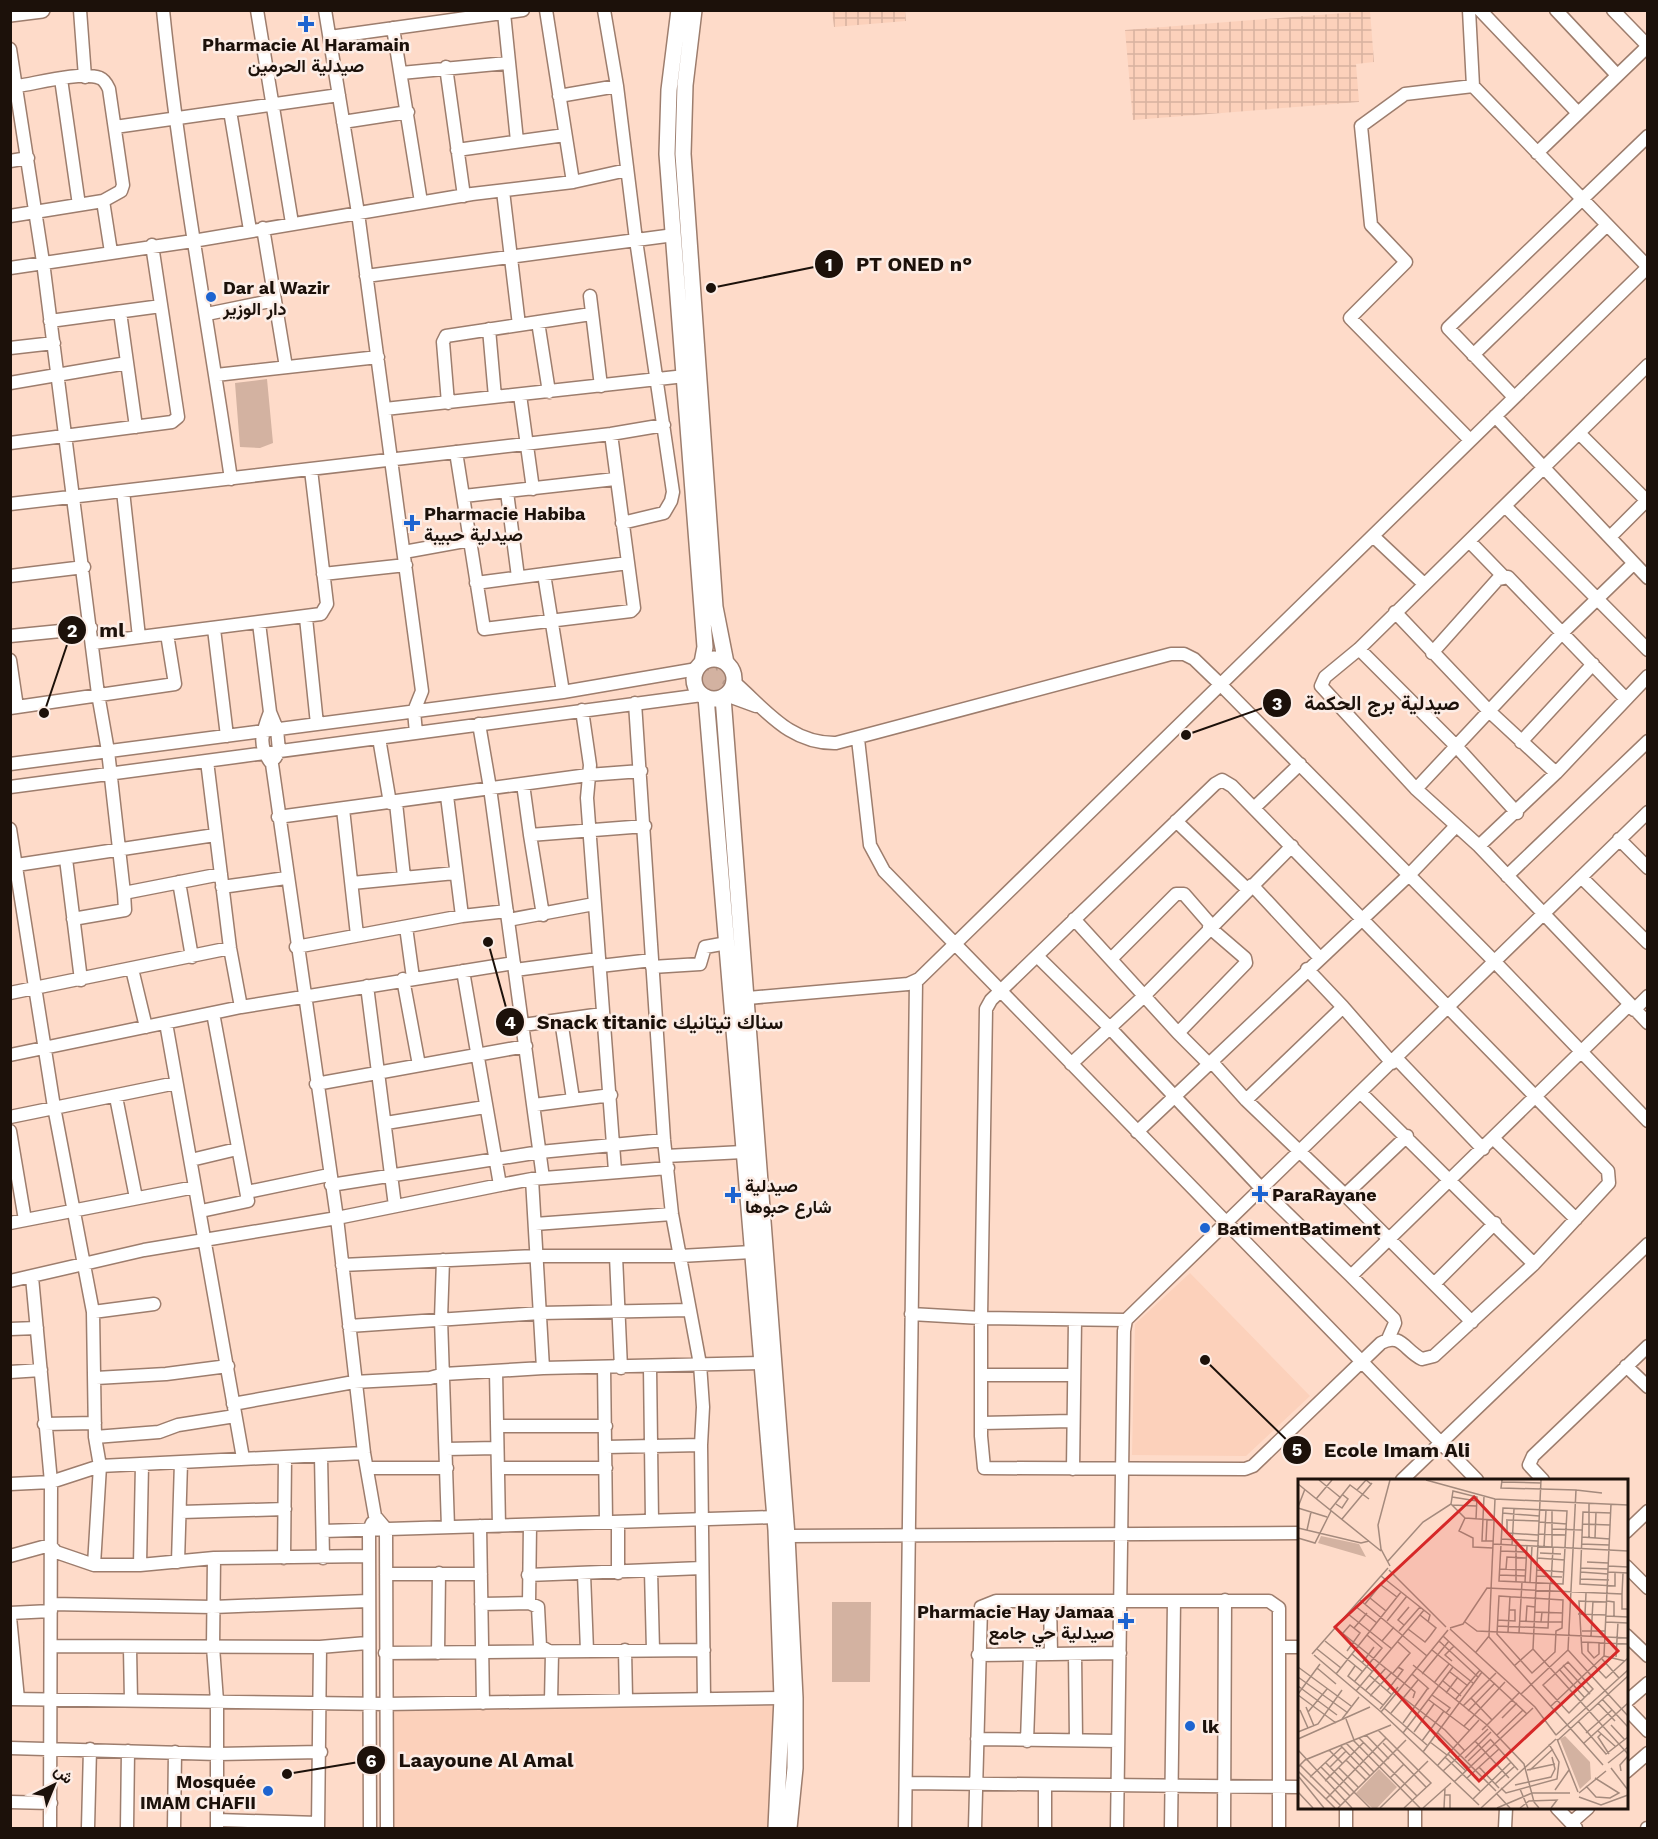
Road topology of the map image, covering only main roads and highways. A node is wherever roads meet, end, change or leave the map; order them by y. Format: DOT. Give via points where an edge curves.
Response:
graph roads {
  1 [pos="42,10"];
  2 [pos="678,10"];
  3 [pos="694,10"];
  4 [pos="10,14"];
  5 [pos="726,663"];
  6 [pos="700,666"];
  7 [pos="728,691"];
  8 [pos="704,696"];
  9 [pos="776,1828"];
  10 [pos="789,1828"];
  1 -- 4 [label="main road"];
  2 -- 6 [label="main road" via="667,127 705,646"];
  3 -- 5 [label="main road" via="685,85 683,154 715,607"];
  5 -- 6 [label="main road" via="710,660"];
  5 -- 7 [label="main road" via="732,671"];
  6 -- 8 [label="main road" via="694,680"];
  7 -- 8 [label="main road"];
  7 -- 10 [label="main road" via="787,1536 795,1698 795,1768"];
  8 -- 9 [label="main road" via="775,1517 782,1698"];
}
